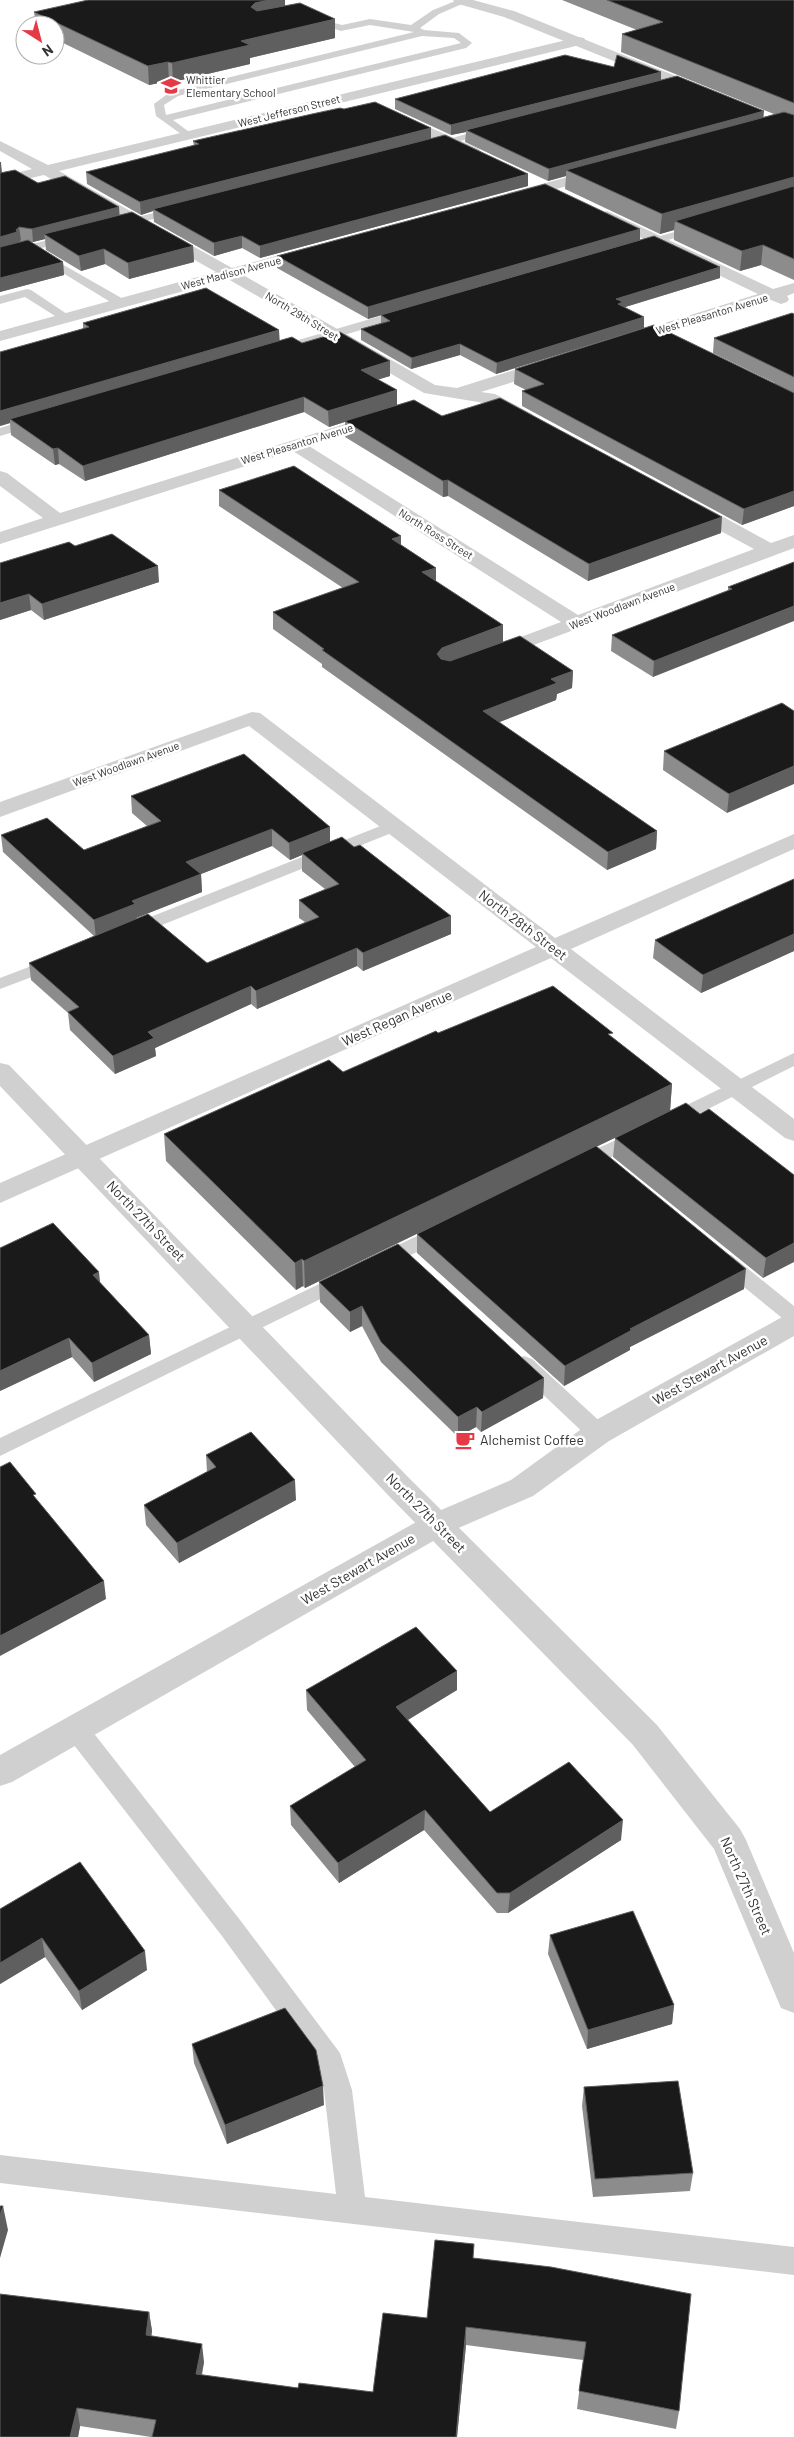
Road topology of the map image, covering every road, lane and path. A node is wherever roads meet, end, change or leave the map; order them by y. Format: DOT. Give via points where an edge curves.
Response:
graph roads {
  1 [pos="462,0"];
  2 [pos="304,16"];
  3 [pos="418,30"];
  4 [pos="579,41"];
  5 [pos="679,82"];
  6 [pos="660,87"];
  7 [pos="353,96"];
  8 [pos="714,96"];
  9 [pos="165,119"];
  10 [pos="503,127"];
  11 [pos="188,136"];
  12 [pos="450,140"];
  13 [pos="0,145"];
  14 [pos="422,148"];
  15 [pos="491,161"];
  16 [pos="621,167"];
  17 [pos="46,170"];
  18 [pos="525,177"];
  19 [pos="0,181"];
  20 [pos="546,187"];
  21 [pos="502,199"];
  22 [pos="571,199"];
  23 [pos="194,206"];
  24 [pos="121,212"];
  25 [pos="597,212"];
  26 [pos="102,217"];
  27 [pos="137,220"];
  28 [pos="712,224"];
  29 [pos="107,228"];
  30 [pos="79,236"];
  31 [pos="16,239"];
  32 [pos="658,240"];
  33 [pos="31,248"];
  34 [pos="324,248"];
  35 [pos="624,250"];
  36 [pos="0,256"];
  37 [pos="230,273"];
  38 [pos="794,288"];
  39 [pos="772,295"];
  40 [pos="0,300"];
  41 [pos="121,303"];
  42 [pos="794,305"];
  43 [pos="418,309"];
  44 [pos="67,318"];
  45 [pos="654,332"];
  46 [pos="332,334"];
  47 [pos="1,335"];
  48 [pos="678,344"];
  49 [pos="608,346"];
  50 [pos="265,354"];
  51 [pos="562,361"];
  52 [pos="456,394"];
  53 [pos="427,403"];
  54 [pos="399,412"];
  55 [pos="47,418"];
  56 [pos="542,426"];
  57 [pos="0,432"];
  58 [pos="295,445"];
  59 [pos="0,477"];
  60 [pos="673,498"];
  61 [pos="58,520"];
  62 [pos="0,538"];
  63 [pos="794,541"];
  64 [pos="769,550"];
  65 [pos="576,623"];
  66 [pos="477,660"];
  67 [pos="252,718"];
  68 [pos="0,810"];
  69 [pos="393,826"];
  70 [pos="794,841"];
  71 [pos="111,939"];
  72 [pos="553,948"];
  73 [pos="74,954"];
  74 [pos="0,984"];
  75 [pos="794,1059"];
  76 [pos="0,1071"];
  77 [pos="736,1088"];
  78 [pos="794,1132"];
  79 [pos="84,1157"];
  80 [pos="561,1173"];
  81 [pos="0,1194"];
  82 [pos="454,1226"];
  83 [pos="710,1248"];
  84 [pos="794,1317"];
  85 [pos="794,1323"];
  86 [pos="248,1326"];
  87 [pos="507,1349"];
  88 [pos="598,1433"];
  89 [pos="0,1448"];
  90 [pos="438,1524"];
  91 [pos="76,1729"];
  92 [pos="0,1772"];
  93 [pos="794,1996"];
  94 [pos="0,2169"];
  95 [pos="352,2210"];
  96 [pos="794,2261"];
  1 -- 3 [label="lane" via="436,12"];
  1 -- 4 [label="street"];
  2 -- 3 [label="lane" via="342,28 370,22"];
  3 -- 9 [label="lane" via="174,94 159,104 161,116"];
  3 -- 9 [label="lane" via="456,35 467,43"];
  4 -- 5 [label="street"];
  4 -- 7 [label="street, West Jefferson Street"];
  5 -- 6 [label="lane"];
  5 -- 8 [label="street"];
  7 -- 11 [label="street, West Jefferson Street"];
  7 -- 12 [label="street"];
  9 -- 11 [label="lane"];
  10 -- 12 [label="lane"];
  11 -- 17 [label="street, West Jefferson Street"];
  12 -- 14 [label="lane"];
  12 -- 15 [label="street"];
  13 -- 17 [label="street, North 29th Street"];
  16 -- 20 [label="street"];
  17 -- 19 [label="street, West Jefferson Street"];
  17 -- 24 [label="street, North 29th Street"];
  18 -- 20 [label="street"];
  20 -- 21 [label="street"];
  20 -- 22 [label="street"];
  23 -- 27 [label="lane"];
  24 -- 26 [label="lane"];
  24 -- 27 [label="street, North 29th Street"];
  25 -- 32 [label="street"];
  27 -- 29 [label="lane"];
  27 -- 37 [label="street, North 29th Street"];
  28 -- 32 [label="lane"];
  30 -- 33 [label="lane"];
  31 -- 33 [label="lane"];
  32 -- 35 [label="lane"];
  32 -- 39 [label="street"];
  33 -- 36 [label="lane"];
  33 -- 41 [label="lane"];
  34 -- 37 [label="street, West Madison Avenue"];
  37 -- 41 [label="street, West Madison Avenue"];
  37 -- 46 [label="street, North 29th Street"];
  38 -- 39 [label="street, West Pleasanton Avenue"];
  39 -- 42 [label="street"];
  39 -- 45 [label="street, West Pleasanton Avenue"];
  40 -- 44 [label="lane" via="27,293"];
  41 -- 44 [label="street, West Madison Avenue"];
  43 -- 46 [label="lane"];
  44 -- 47 [label="street, West Madison Avenue"];
  45 -- 48 [label="street"];
  45 -- 49 [label="street, West Pleasanton Avenue"];
  46 -- 50 [label="lane"];
  46 -- 52 [label="street, North 29th Street" via="430,389"];
  51 -- 52 [label="street"];
  52 -- 53 [label="street"];
  52 -- 56 [label="street, North 29th Street" via="489,398"];
  54 -- 58 [label="street, West Pleasanton Avenue"];
  55 -- 57 [label="lane"];
  58 -- 61 [label="street, West Pleasanton Avenue"];
  58 -- 65 [label="street, North Ross Street"];
  59 -- 61 [label="street"];
  60 -- 64 [label="street"];
  61 -- 62 [label="street, West Pleasanton Avenue"];
  63 -- 64 [label="street, West Woodlawn Avenue"];
  64 -- 65 [label="street, West Woodlawn Avenue"];
  65 -- 66 [label="street, West Woodlawn Avenue"];
  67 -- 68 [label="street, West Woodlawn Avenue"];
  67 -- 69 [label="street, North 28th Street"];
  69 -- 71 [label="lane"];
  69 -- 72 [label="street, North 28th Street"];
  70 -- 72 [label="street, West Regan Avenue"];
  72 -- 77 [label="street, North 28th Street"];
  72 -- 79 [label="street, West Regan Avenue"];
  73 -- 74 [label="lane"];
  75 -- 77 [label="lane"];
  76 -- 79 [label="street, North 27th Street"];
  77 -- 78 [label="street, North 28th Street"];
  77 -- 80 [label="lane" via="605,1162"];
  79 -- 81 [label="street, West Regan Avenue"];
  79 -- 86 [label="street, North 27th Street"];
  82 -- 86 [label="lane" via="408,1258"];
  83 -- 84 [label="lane"];
  85 -- 88 [label="street, West Stewart Avenue"];
  86 -- 89 [label="lane"];
  86 -- 90 [label="street, North 27th Street" via="398,1486"];
  87 -- 88 [label="lane"];
  88 -- 90 [label="street, West Stewart Avenue" via="522,1488"];
  90 -- 91 [label="street, West Stewart Avenue"];
  90 -- 93 [label="street, North 27th Street" via="645,1735 728,1840"];
  91 -- 92 [label="street, West Stewart Avenue"];
  91 -- 95 [label="lane" via="330,2062 338,2090"];
  94 -- 95 [label="lane"];
  95 -- 96 [label="lane"];
}
